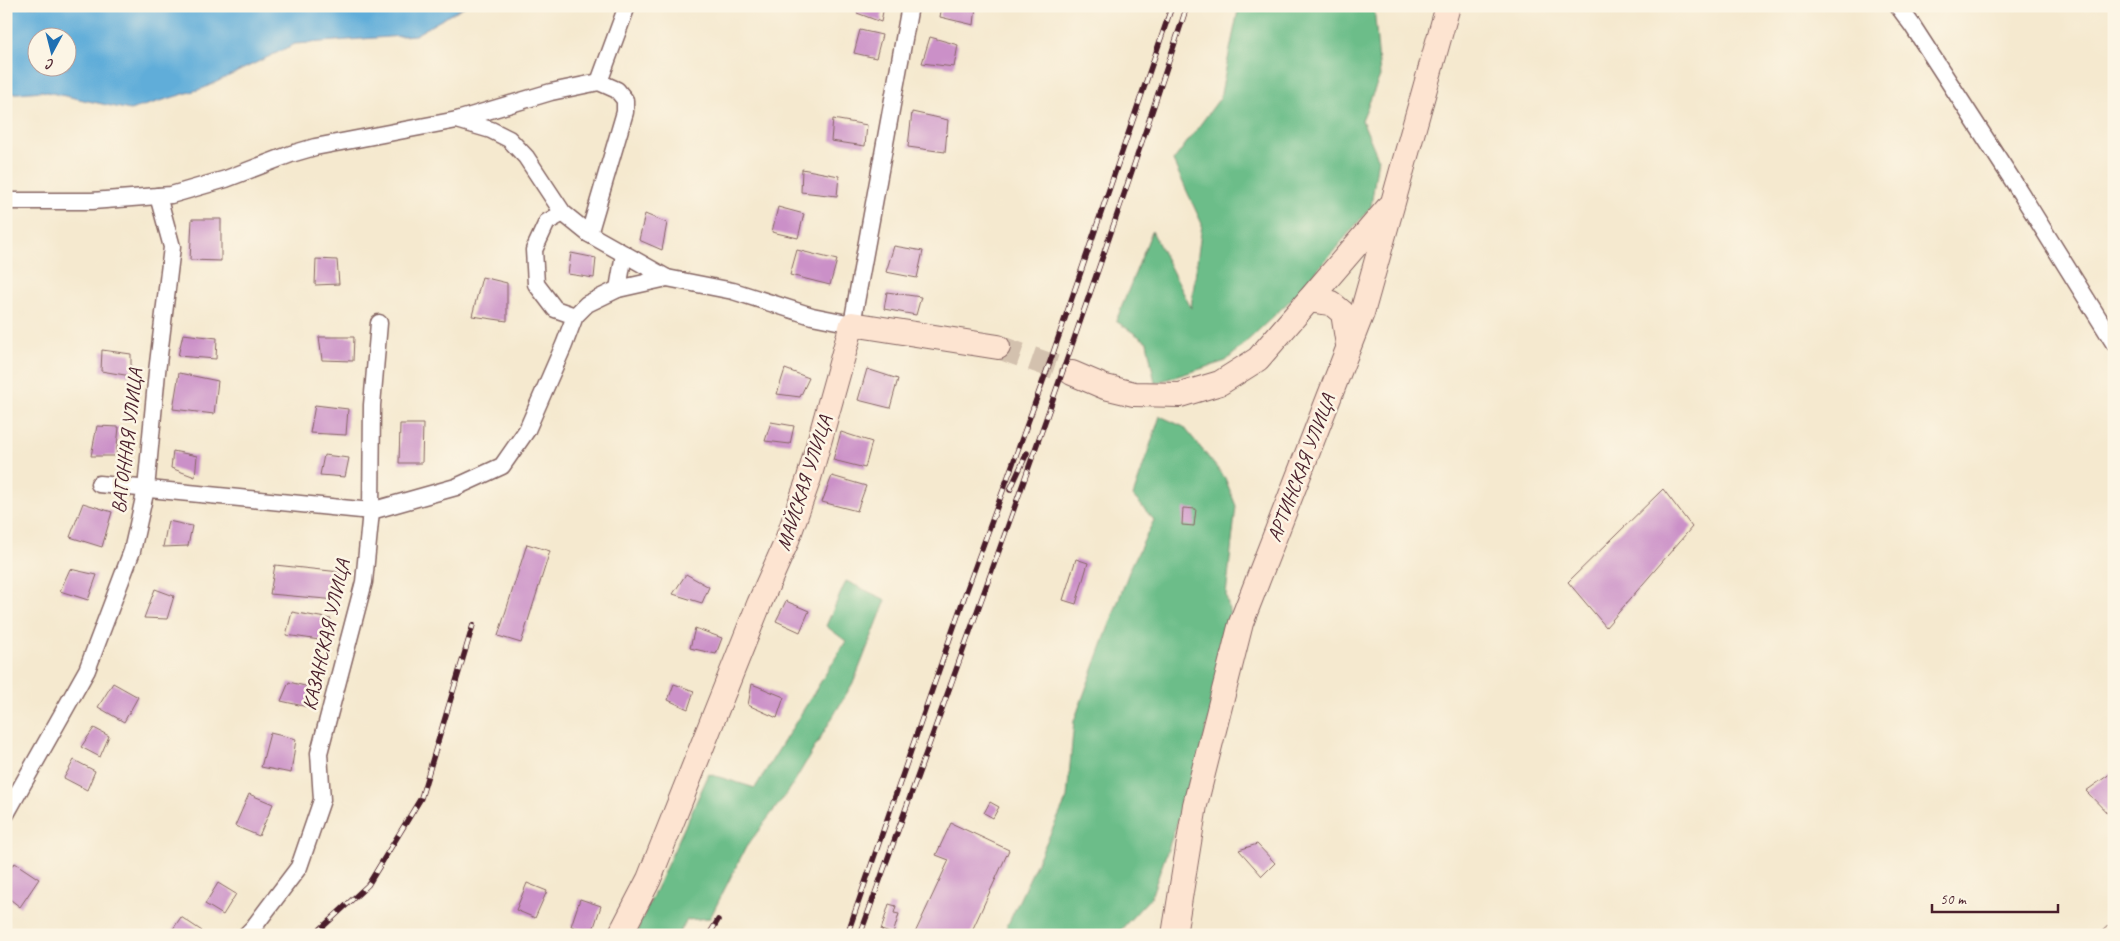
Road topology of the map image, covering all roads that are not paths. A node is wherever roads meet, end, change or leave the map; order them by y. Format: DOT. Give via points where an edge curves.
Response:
graph roads {
  1 [pos="626,6"];
  2 [pos="910,6"];
  3 [pos="1448,6"];
  4 [pos="1898,6"];
  5 [pos="599,82"];
  6 [pos="457,120"];
  7 [pos="158,196"];
  8 [pos="6,201"];
  9 [pos="1393,203"];
  10 [pos="563,213"];
  11 [pos="589,234"];
  12 [pos="624,254"];
  13 [pos="667,278"];
  14 [pos="618,289"];
  15 [pos="1309,300"];
  16 [pos="575,316"];
  17 [pos="379,323"];
  18 [pos="852,324"];
  19 [pos="2114,343"];
  20 [pos="998,346"];
  21 [pos="1348,346"];
  22 [pos="1072,373"];
  23 [pos="99,484"];
  24 [pos="146,489"];
  25 [pos="371,511"];
  26 [pos="6,814"];
  27 [pos="246,935"];
  28 [pos="620,935"];
  29 [pos="1174,935"];
  1 -- 5 [label="street"];
  2 -- 18 [label="street, МАЙСКАЯ УЛИЦА"];
  3 -- 9 [label="street, АРТИНСКАЯ УЛИЦА"];
  4 -- 19 [label="street"];
  5 -- 6 [label="street" via="551,92"];
  5 -- 11 [label="street" via="617,90 625,100 625,112"];
  6 -- 7 [label="street" via="315,147 226,179"];
  6 -- 10 [label="street" via="509,139 526,157"];
  7 -- 8 [label="street" via="92,201"];
  7 -- 24 [label="street, ВАГОННАЯ УЛИЦА" via="172,247"];
  9 -- 15 [label="street"];
  9 -- 21 [label="street, АРТИНСКАЯ УЛИЦА" via="1362,313"];
  10 -- 11 [label="street"];
  10 -- 16 [label="street" via="547,222 534,250 536,284 556,309"];
  11 -- 12 [label="street"];
  12 -- 13 [label="street"];
  12 -- 14 [label="street"];
  13 -- 14 [label="street"];
  13 -- 18 [label="street" via="733,291 812,316"];
  14 -- 16 [label="street" via="587,304"];
  15 -- 21 [label="street" via="1331,303 1343,313"];
  15 -- 22 [label="street" via="1258,359 1220,383 1180,395 1134,394 1105,387"];
  16 -- 25 [label="street" via="527,430 502,466 456,487"];
  17 -- 25 [label="street, КАЗАНСКАЯ УЛИЦА" via="372,405"];
  18 -- 20 [label="street"];
  18 -- 28 [label="street, МАЙСКАЯ УЛИЦА" via="809,478 786,543 649,879"];
  21 -- 29 [label="street, АРТИНСКАЯ УЛИЦА" via="1242,622 1195,805"];
  23 -- 24 [label="street"];
  24 -- 25 [label="street"];
  24 -- 26 [label="street, ВАГОННАЯ УЛИЦА" via="132,551 87,670"];
  25 -- 27 [label="street, КАЗАНСКАЯ УЛИЦА" via="364,582 319,753 322,800 298,867"];
}
